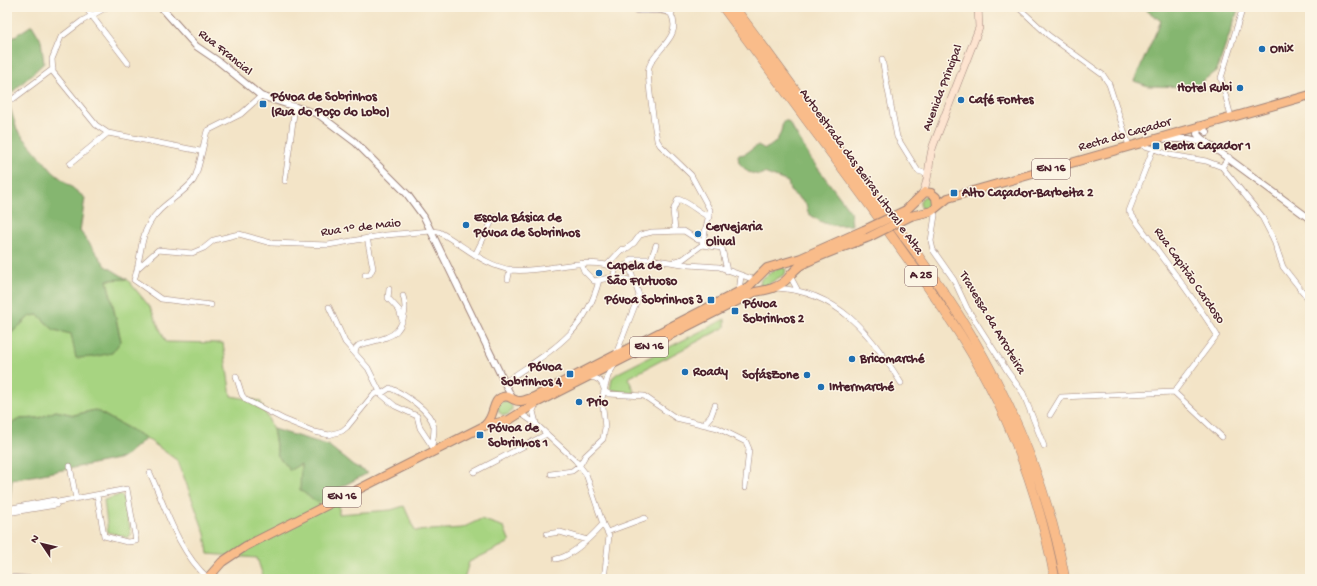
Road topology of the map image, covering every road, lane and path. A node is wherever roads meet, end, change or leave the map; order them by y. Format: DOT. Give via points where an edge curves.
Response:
graph roads {
  1 [pos="85,7"];
  2 [pos="107,7"];
  3 [pos="161,7"];
  4 [pos="624,7"];
  5 [pos="675,7"];
  6 [pos="723,7"];
  7 [pos="734,7"];
  8 [pos="978,7"];
  9 [pos="1018,7"];
  10 [pos="1243,7"];
  11 [pos="671,14"];
  12 [pos="92,16"];
  13 [pos="882,59"];
  14 [pos="128,63"];
  15 [pos="53,69"];
  16 [pos="1310,95"];
  17 [pos="261,96"];
  18 [pos="13,99"];
  19 [pos="295,106"];
  20 [pos="1231,117"];
  21 [pos="1213,122"];
  22 [pos="1199,126"];
  23 [pos="1207,132"];
  24 [pos="108,133"];
  25 [pos="1154,139"];
  26 [pos="1138,143"];
  27 [pos="1208,143"];
  28 [pos="1129,146"];
  29 [pos="1153,149"];
  30 [pos="200,151"];
  31 [pos="1229,157"];
  32 [pos="70,164"];
  33 [pos="1222,167"];
  34 [pos="927,176"];
  35 [pos="285,181"];
  36 [pos="935,196"];
  37 [pos="919,197"];
  38 [pos="948,198"];
  39 [pos="931,210"];
  40 [pos="908,213"];
  41 [pos="710,215"];
  42 [pos="494,217"];
  43 [pos="1310,219"];
  44 [pos="426,222"];
  45 [pos="674,230"];
  46 [pos="431,231"];
  47 [pos="439,232"];
  48 [pos="867,233"];
  49 [pos="367,238"];
  50 [pos="434,238"];
  51 [pos="703,242"];
  52 [pos="656,245"];
  53 [pos="625,250"];
  54 [pos="475,255"];
  55 [pos="651,259"];
  56 [pos="630,262"];
  57 [pos="672,262"];
  58 [pos="581,263"];
  59 [pos="784,263"];
  60 [pos="608,264"];
  61 [pos="138,268"];
  62 [pos="615,268"];
  63 [pos="510,269"];
  64 [pos="726,270"];
  65 [pos="790,274"];
  66 [pos="365,275"];
  67 [pos="741,276"];
  68 [pos="614,277"];
  69 [pos="508,279"];
  70 [pos="599,280"];
  71 [pos="634,280"];
  72 [pos="755,281"];
  73 [pos="773,288"];
  74 [pos="389,289"];
  75 [pos="797,289"];
  76 [pos="739,291"];
  77 [pos="761,291"];
  78 [pos="403,296"];
  79 [pos="1310,302"];
  80 [pos="211,305"];
  81 [pos="329,308"];
  82 [pos="402,321"];
  83 [pos="624,335"];
  84 [pos="634,345"];
  85 [pos="355,353"];
  86 [pos="616,354"];
  87 [pos="616,364"];
  88 [pos="236,376"];
  89 [pos="589,377"];
  90 [pos="505,382"];
  91 [pos="901,383"];
  92 [pos="604,391"];
  93 [pos="1174,392"];
  94 [pos="381,394"];
  95 [pos="501,398"];
  96 [pos="513,399"];
  97 [pos="536,403"];
  98 [pos="714,405"];
  99 [pos="494,410"];
  100 [pos="518,414"];
  101 [pos="1050,415"];
  102 [pos="505,420"];
  103 [pos="536,424"];
  104 [pos="704,424"];
  105 [pos="484,426"];
  106 [pos="547,434"];
  107 [pos="1222,437"];
  108 [pos="1044,446"];
  109 [pos="433,448"];
  110 [pos="580,465"];
  111 [pos="70,466"];
  112 [pos="474,472"];
  113 [pos="150,473"];
  114 [pos="551,474"];
  115 [pos="745,488"];
  116 [pos="97,495"];
  117 [pos="76,499"];
  118 [pos="58,502"];
  119 [pos="7,509"];
  120 [pos="7,513"];
  121 [pos="645,518"];
  122 [pos="602,524"];
  123 [pos="608,532"];
  124 [pos="547,534"];
  125 [pos="587,540"];
  126 [pos="556,559"];
  127 [pos="7,577"];
  128 [pos="208,578"];
  129 [pos="47,579"];
  130 [pos="604,579"];
  131 [pos="1054,579"];
  132 [pos="1065,579"];
  1 -- 12 [label="street"];
  2 -- 12 [label="street"];
  3 -- 17 [label="street, Rua Francial" via="196,46"];
  4 -- 11 [label="street" via="634,12 664,11"];
  5 -- 11 [label="street"];
  6 -- 131 [label="highway, Autoestrada das Beiras Litoral e Alta / A 25" via="962,337 989,385 1036,497"];
  7 -- 132 [label="highway, Autoestrada das Beiras Litoral e Alta / A 25" via="912,249 969,332 996,379 1023,438 1058,541"];
  8 -- 34 [label="main road, Avenida Principal" via="979,28 933,146"];
  9 -- 28 [label="street" via="1048,35 1103,75 1109,84"];
  10 -- 20 [label="street" via="1221,78"];
  11 -- 41 [label="street" via="674,25 671,37 652,62 648,74 657,140 691,175 705,199"];
  12 -- 14 [label="street"];
  12 -- 15 [label="street" via="61,37 52,59"];
  13 -- 34 [label="street" via="897,137 918,171"];
  15 -- 18 [label="street"];
  15 -- 24 [label="street" via="96,125"];
  16 -- 20 [label="main road, Recta do Caçador / EN 16"];
  17 -- 19 [label="street"];
  17 -- 30 [label="street" via="241,114 207,131"];
  19 -- 35 [label="street"];
  19 -- 44 [label="street" via="318,114 367,152 415,204"];
  20 -- 21 [label="main road, Recta do Caçador / EN 16"];
  21 -- 22 [label="main road, Recta do Caçador / EN 16"];
  21 -- 23 [label="street"];
  22 -- 23 [label="street"];
  22 -- 25 [label="main road, Recta do Caçador / EN 16"];
  22 -- 27 [label="street" via="1198,134"];
  23 -- 27 [label="street"];
  24 -- 30 [label="street"];
  24 -- 32 [label="street"];
  25 -- 26 [label="main road, Recta do Caçador / EN 16"];
  25 -- 27 [label="street" via="1189,139"];
  26 -- 28 [label="main road, Recta do Caçador / EN 16"];
  26 -- 29 [label="street"];
  27 -- 31 [label="street"];
  28 -- 38 [label="main road, Recta do Caçador / EN 16"];
  29 -- 33 [label="street" via="1171,156 1206,161"];
  29 -- 93 [label="street, Rua Capitão Cardoso" via="1129,210 1167,266 1200,307 1217,335"];
  30 -- 61 [label="street" via="194,179 159,211 142,237"];
  31 -- 33 [label="street"];
  31 -- 43 [label="street"];
  33 -- 79 [label="street" via="1261,215 1273,238 1283,267"];
  34 -- 36 [label="main road, Avenida Principal"];
  34 -- 37 [label="main road, Avenida Principal"];
  36 -- 37 [label="main road, EN 16" via="929,192"];
  36 -- 38 [label="main road, EN 16"];
  36 -- 39 [label="main road"];
  37 -- 39 [label="main road" via="918,207"];
  37 -- 40 [label="main road, EN 16"];
  38 -- 39 [label="main road, EN 16"];
  39 -- 40 [label="main road, EN 16"];
  39 -- 108 [label="street, Travessa da Arroteira" via="935,215 931,241 933,250 954,280 967,308 1023,393"];
  40 -- 48 [label="main road, EN 16, bridge"];
  41 -- 45 [label="street" via="703,214 686,201 678,199 673,211"];
  41 -- 51 [label="street"];
  42 -- 54 [label="street"];
  44 -- 46 [label="street"];
  44 -- 47 [label="street"];
  45 -- 51 [label="street" via="687,232"];
  45 -- 53 [label="street" via="640,235"];
  46 -- 47 [label="street, Rua 1° de Maio"];
  46 -- 49 [label="street, Rua 1° de Maio"];
  46 -- 50 [label="street"];
  47 -- 50 [label="street"];
  47 -- 54 [label="street"];
  48 -- 59 [label="main road, EN 16"];
  48 -- 65 [label="main road, EN 16" via="803,264"];
  49 -- 61 [label="street, Rua 1° de Maio" via="328,245 271,243 239,234 214,240 192,253 158,250"];
  49 -- 66 [label="street" via="373,268 370,274"];
  50 -- 90 [label="street"];
  51 -- 57 [label="street" via="683,258"];
  51 -- 64 [label="street" via="722,248"];
  52 -- 55 [label="street"];
  53 -- 56 [label="street"];
  53 -- 60 [label="street" via="622,249"];
  54 -- 63 [label="street"];
  55 -- 56 [label="street"];
  55 -- 57 [label="street"];
  56 -- 62 [label="street"];
  56 -- 71 [label="street"];
  57 -- 64 [label="street"];
  58 -- 60 [label="street"];
  58 -- 63 [label="street" via="549,269"];
  58 -- 70 [label="street" via="594,281"];
  59 -- 65 [label="main road" via="789,267"];
  59 -- 72 [label="main road, EN 16" via="767,268"];
  60 -- 62 [label="street"];
  61 -- 80 [label="street" via="134,280 160,300"];
  62 -- 68 [label="street"];
  63 -- 69 [label="street"];
  64 -- 67 [label="street"];
  65 -- 73 [label="main road, EN 16"];
  65 -- 75 [label="street"];
  67 -- 72 [label="street"];
  67 -- 76 [label="street"];
  68 -- 70 [label="street"];
  68 -- 71 [label="street"];
  70 -- 90 [label="street" via="587,313 577,328"];
  71 -- 83 [label="street" via="639,295"];
  72 -- 76 [label="main road, EN 16"];
  72 -- 77 [label="main road" via="756,287"];
  73 -- 75 [label="street"];
  73 -- 77 [label="main road, EN 16"];
  74 -- 82 [label="street" via="388,298 399,310"];
  75 -- 91 [label="street" via="844,311 876,343"];
  76 -- 84 [label="main road, EN 16"];
  77 -- 87 [label="main road, EN 16"];
  78 -- 82 [label="street" via="406,304"];
  81 -- 85 [label="street" via="345,342"];
  82 -- 85 [label="street" via="393,335 359,345"];
  83 -- 84 [label="street"];
  83 -- 86 [label="street"];
  84 -- 86 [label="main road, EN 16"];
  85 -- 94 [label="street" via="368,368"];
  86 -- 96 [label="main road, EN 16" via="534,397 522,401"];
  87 -- 89 [label="main road, EN 16"];
  87 -- 92 [label="street" via="608,376"];
  88 -- 94 [label="street" via="246,400 283,419 329,435 342,431 351,424 373,395"];
  89 -- 92 [label="street" via="599,380"];
  89 -- 97 [label="main road, EN 16"];
  90 -- 95 [label="street" via="506,392"];
  90 -- 96 [label="street"];
  92 -- 104 [label="street" via="609,394 644,396 676,418"];
  92 -- 110 [label="street" via="603,439 585,456"];
  93 -- 101 [label="street" via="1061,397"];
  93 -- 107 [label="street"];
  94 -- 109 [label="street" via="395,406 417,416 420,428"];
  94 -- 109 [label="street" via="390,388 414,400 432,422"];
  95 -- 96 [label="main road, EN 16"];
  95 -- 99 [label="main road" via="495,403"];
  96 -- 100 [label="main road"];
  97 -- 100 [label="main road, EN 16"];
  97 -- 103 [label="street" via="533,411"];
  98 -- 104 [label="street" via="711,416"];
  99 -- 102 [label="main road" via="498,417"];
  99 -- 105 [label="main road" via="491,419"];
  100 -- 102 [label="main road, EN 16"];
  100 -- 103 [label="street"];
  102 -- 105 [label="main road, EN 16"];
  103 -- 106 [label="street"];
  104 -- 115 [label="street" via="726,431 748,445"];
  105 -- 109 [label="main road, EN 16"];
  106 -- 110 [label="street"];
  106 -- 112 [label="street"];
  109 -- 128 [label="main road, EN 16" via="246,546 222,562"];
  110 -- 114 [label="street" via="572,471"];
  110 -- 122 [label="street" via="586,474"];
  111 -- 117 [label="street"];
  113 -- 128 [label="street" via="187,554"];
  116 -- 116 [label="street" via="104,536 127,542 136,541 127,489"];
  116 -- 117 [label="street"];
  117 -- 118 [label="street"];
  118 -- 119 [label="street" via="54,500"];
  118 -- 120 [label="street" via="56,505"];
  121 -- 123 [label="street"];
  122 -- 123 [label="street"];
  122 -- 125 [label="street"];
  123 -- 130 [label="street"];
  124 -- 125 [label="street" via="560,532"];
  125 -- 126 [label="street" via="562,559"];
  127 -- 129 [label="street"];
}
